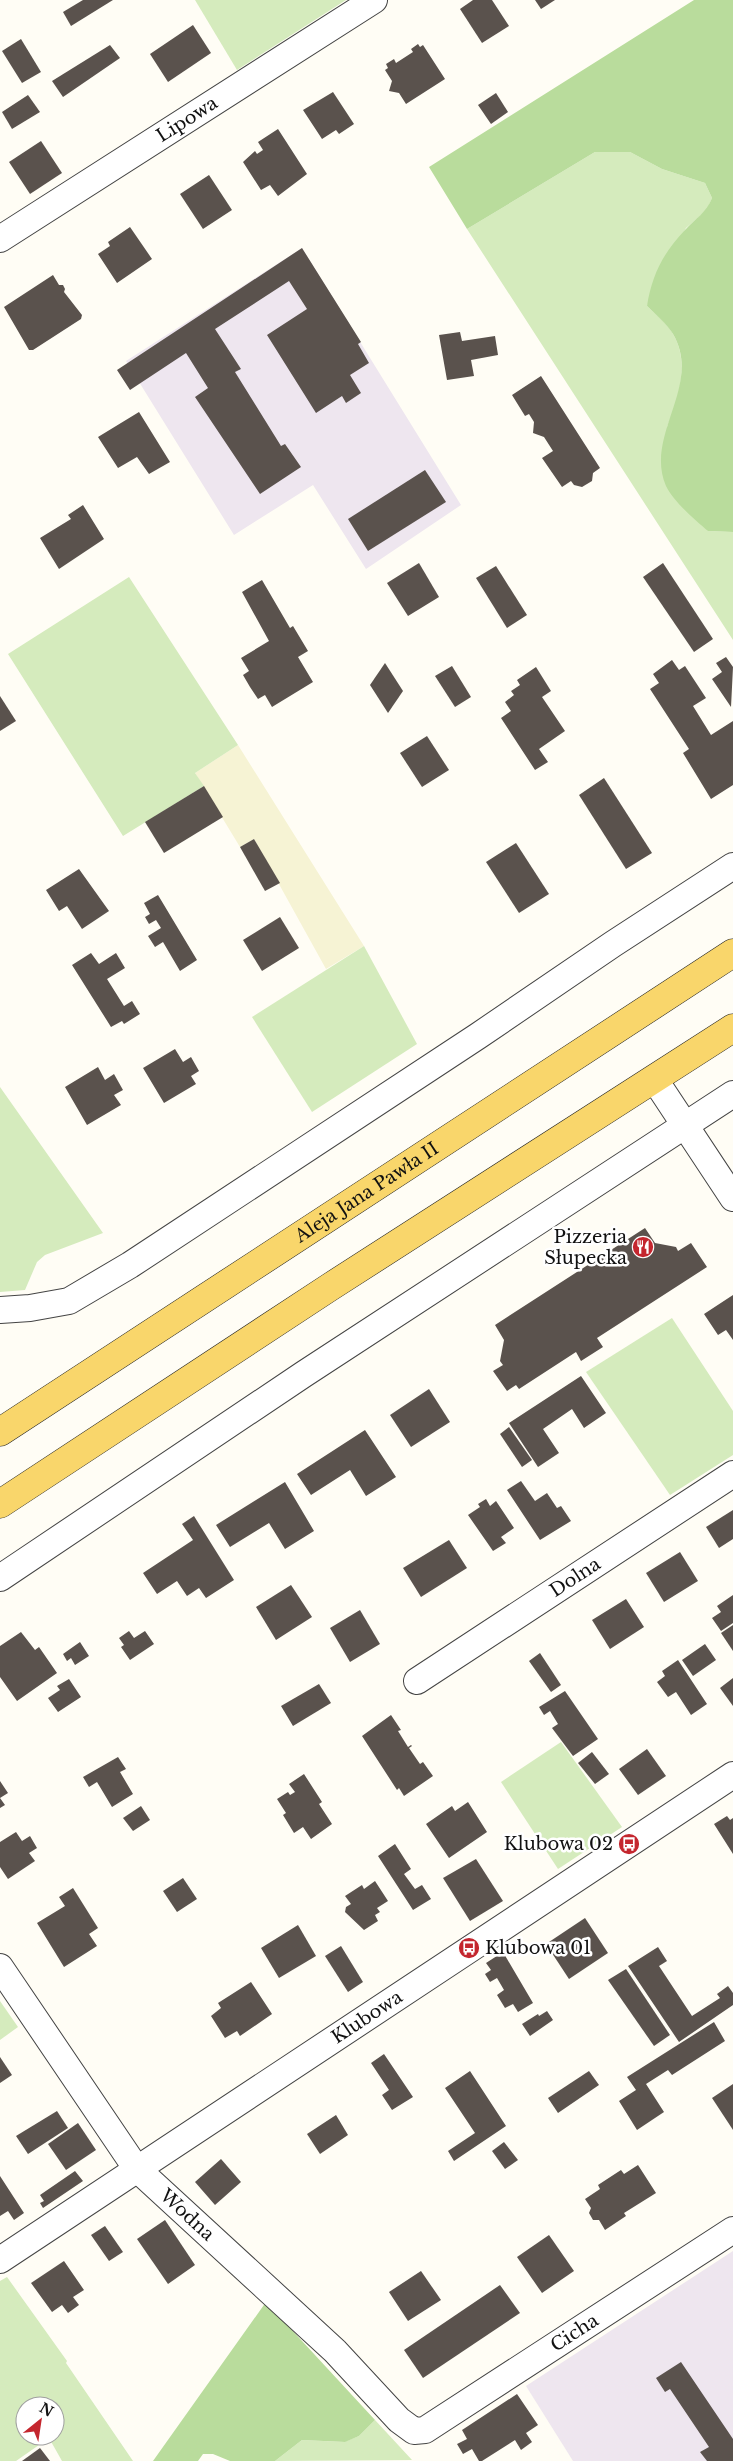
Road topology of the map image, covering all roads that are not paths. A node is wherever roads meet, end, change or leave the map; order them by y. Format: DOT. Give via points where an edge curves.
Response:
graph roads {
  1 [pos="374,0"];
  2 [pos="0,239"];
  3 [pos="733,866"];
  4 [pos="733,953"];
  5 [pos="733,1028"];
  6 [pos="654,1080"];
  7 [pos="733,1094"];
  8 [pos="685,1126"];
  9 [pos="733,1198"];
  10 [pos="0,1310"];
  11 [pos="0,1432"];
  12 [pos="733,1474"];
  13 [pos="0,1504"];
  14 [pos="0,1578"];
  15 [pos="417,1681"];
  16 [pos="733,1775"];
  17 [pos="0,1967"];
  18 [pos="136,2168"];
  19 [pos="733,2230"];
  20 [pos="0,2260"];
  21 [pos="414,2431"];
  1 -- 2 [label="street, Lipowa"];
  3 -- 10 [label="street" via="130,1266 69,1301"];
  4 -- 11 [label="main road, Aleja Jana Pawła II"];
  5 -- 6 [label="main road"];
  6 -- 8 [label="street"];
  6 -- 13 [label="main road"];
  7 -- 8 [label="street"];
  8 -- 9 [label="street"];
  8 -- 14 [label="street" via="304,1374"];
  12 -- 15 [label="street, Dolna"];
  16 -- 18 [label="street, Klubowa"];
  17 -- 18 [label="street, Wodna"];
  18 -- 20 [label="street, Klubowa"];
  18 -- 21 [label="street, Wodna" via="328,2344 399,2420"];
  19 -- 21 [label="street, Cicha" via="426,2430"];
}
